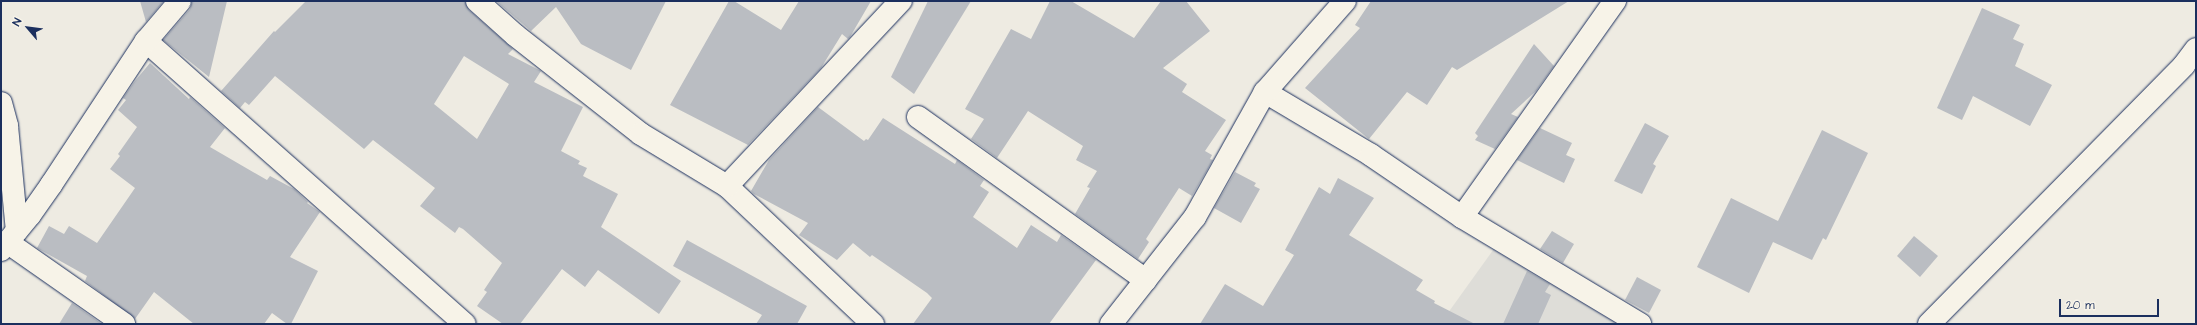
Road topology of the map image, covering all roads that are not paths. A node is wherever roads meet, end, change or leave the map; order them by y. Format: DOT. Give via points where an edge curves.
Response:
graph roads {
  1 [pos="180,1"];
  2 [pos="477,1"];
  3 [pos="901,1"];
  4 [pos="1345,1"];
  5 [pos="1615,1"];
  6 [pos="146,41"];
  7 [pos="2196,49"];
  8 [pos="1265,92"];
  9 [pos="1,103"];
  10 [pos="918,117"];
  11 [pos="727,186"];
  12 [pos="1462,217"];
  13 [pos="8,241"];
  14 [pos="1146,280"];
  15 [pos="124,324"];
  16 [pos="465,324"];
  17 [pos="873,324"];
  18 [pos="1111,324"];
  19 [pos="1640,324"];
  20 [pos="1930,324"];
  1 -- 6 [label="street"];
  2 -- 11 [label="street" via="515,35 641,134"];
  3 -- 11 [label="street"];
  4 -- 8 [label="street"];
  5 -- 12 [label="street"];
  6 -- 13 [label="street" via="51,185"];
  6 -- 16 [label="street"];
  7 -- 20 [label="street"];
  8 -- 12 [label="street" via="1370,155"];
  8 -- 14 [label="street" via="1195,217"];
  9 -- 13 [label="street" via="7,126"];
  10 -- 14 [label="street"];
  11 -- 17 [label="street"];
  12 -- 19 [label="street"];
  13 -- 15 [label="street"];
  14 -- 18 [label="street"];
}
